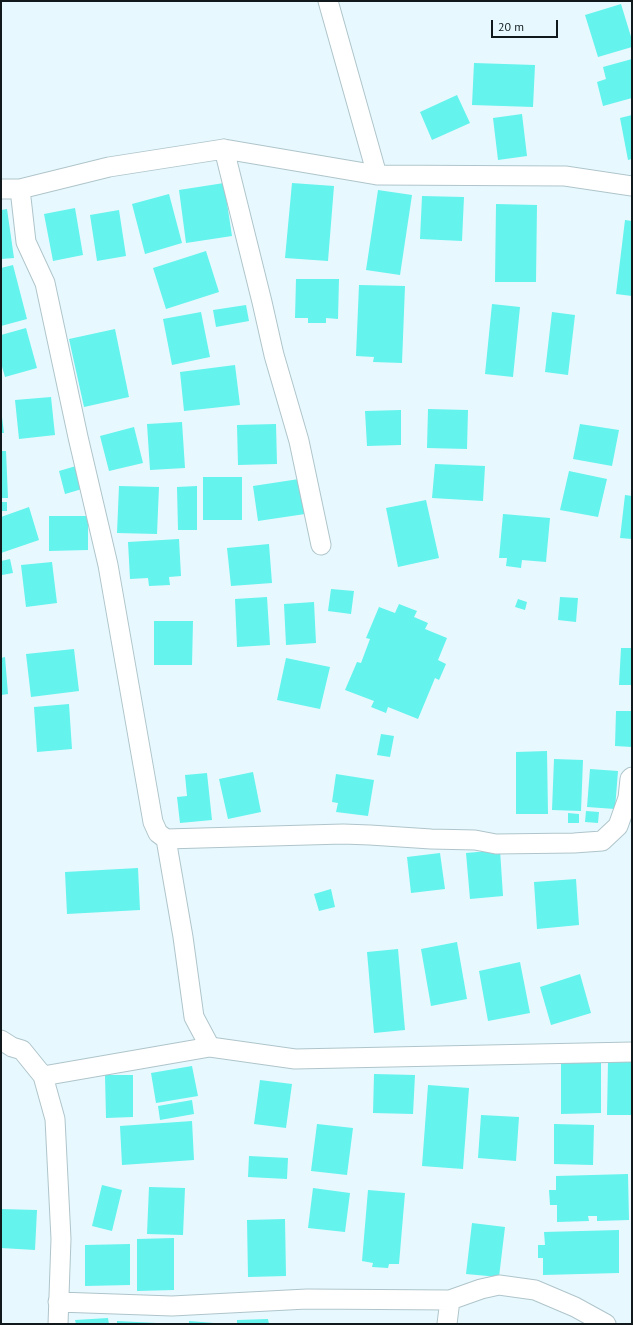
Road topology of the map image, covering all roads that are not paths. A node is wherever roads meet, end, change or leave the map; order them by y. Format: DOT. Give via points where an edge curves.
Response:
graph roads {
  1 [pos="328,1"];
  2 [pos="224,149"];
  3 [pos="377,176"];
  4 [pos="632,186"];
  5 [pos="1,189"];
  6 [pos="20,189"];
  7 [pos="321,545"];
  8 [pos="632,777"];
  9 [pos="166,839"];
  10 [pos="5,1047"];
  11 [pos="210,1047"];
  12 [pos="632,1052"];
  13 [pos="43,1076"];
  14 [pos="450,1300"];
  15 [pos="58,1302"];
  16 [pos="58,1324"];
  17 [pos="447,1324"];
  18 [pos="606,1324"];
  1 -- 3 [label="street"];
  2 -- 3 [label="street"];
  2 -- 6 [label="street" via="109,167"];
  2 -- 7 [label="street" via="274,355 299,441"];
  3 -- 4 [label="street" via="565,176"];
  5 -- 6 [label="street"];
  6 -- 9 [label="street" via="24,236 45,283 108,565 153,822 158,833"];
  8 -- 9 [label="street" via="618,826 602,841 496,844 475,840 343,834"];
  9 -- 11 [label="street" via="194,1017"];
  10 -- 13 [label="street" via="22,1050"];
  11 -- 12 [label="street" via="295,1059"];
  11 -- 13 [label="street"];
  13 -- 15 [label="street" via="55,1119 62,1239"];
  14 -- 15 [label="street" via="307,1299 172,1306"];
  14 -- 17 [label="street"];
  14 -- 18 [label="street" via="499,1285 535,1290"];
  15 -- 16 [label="street"];
}
